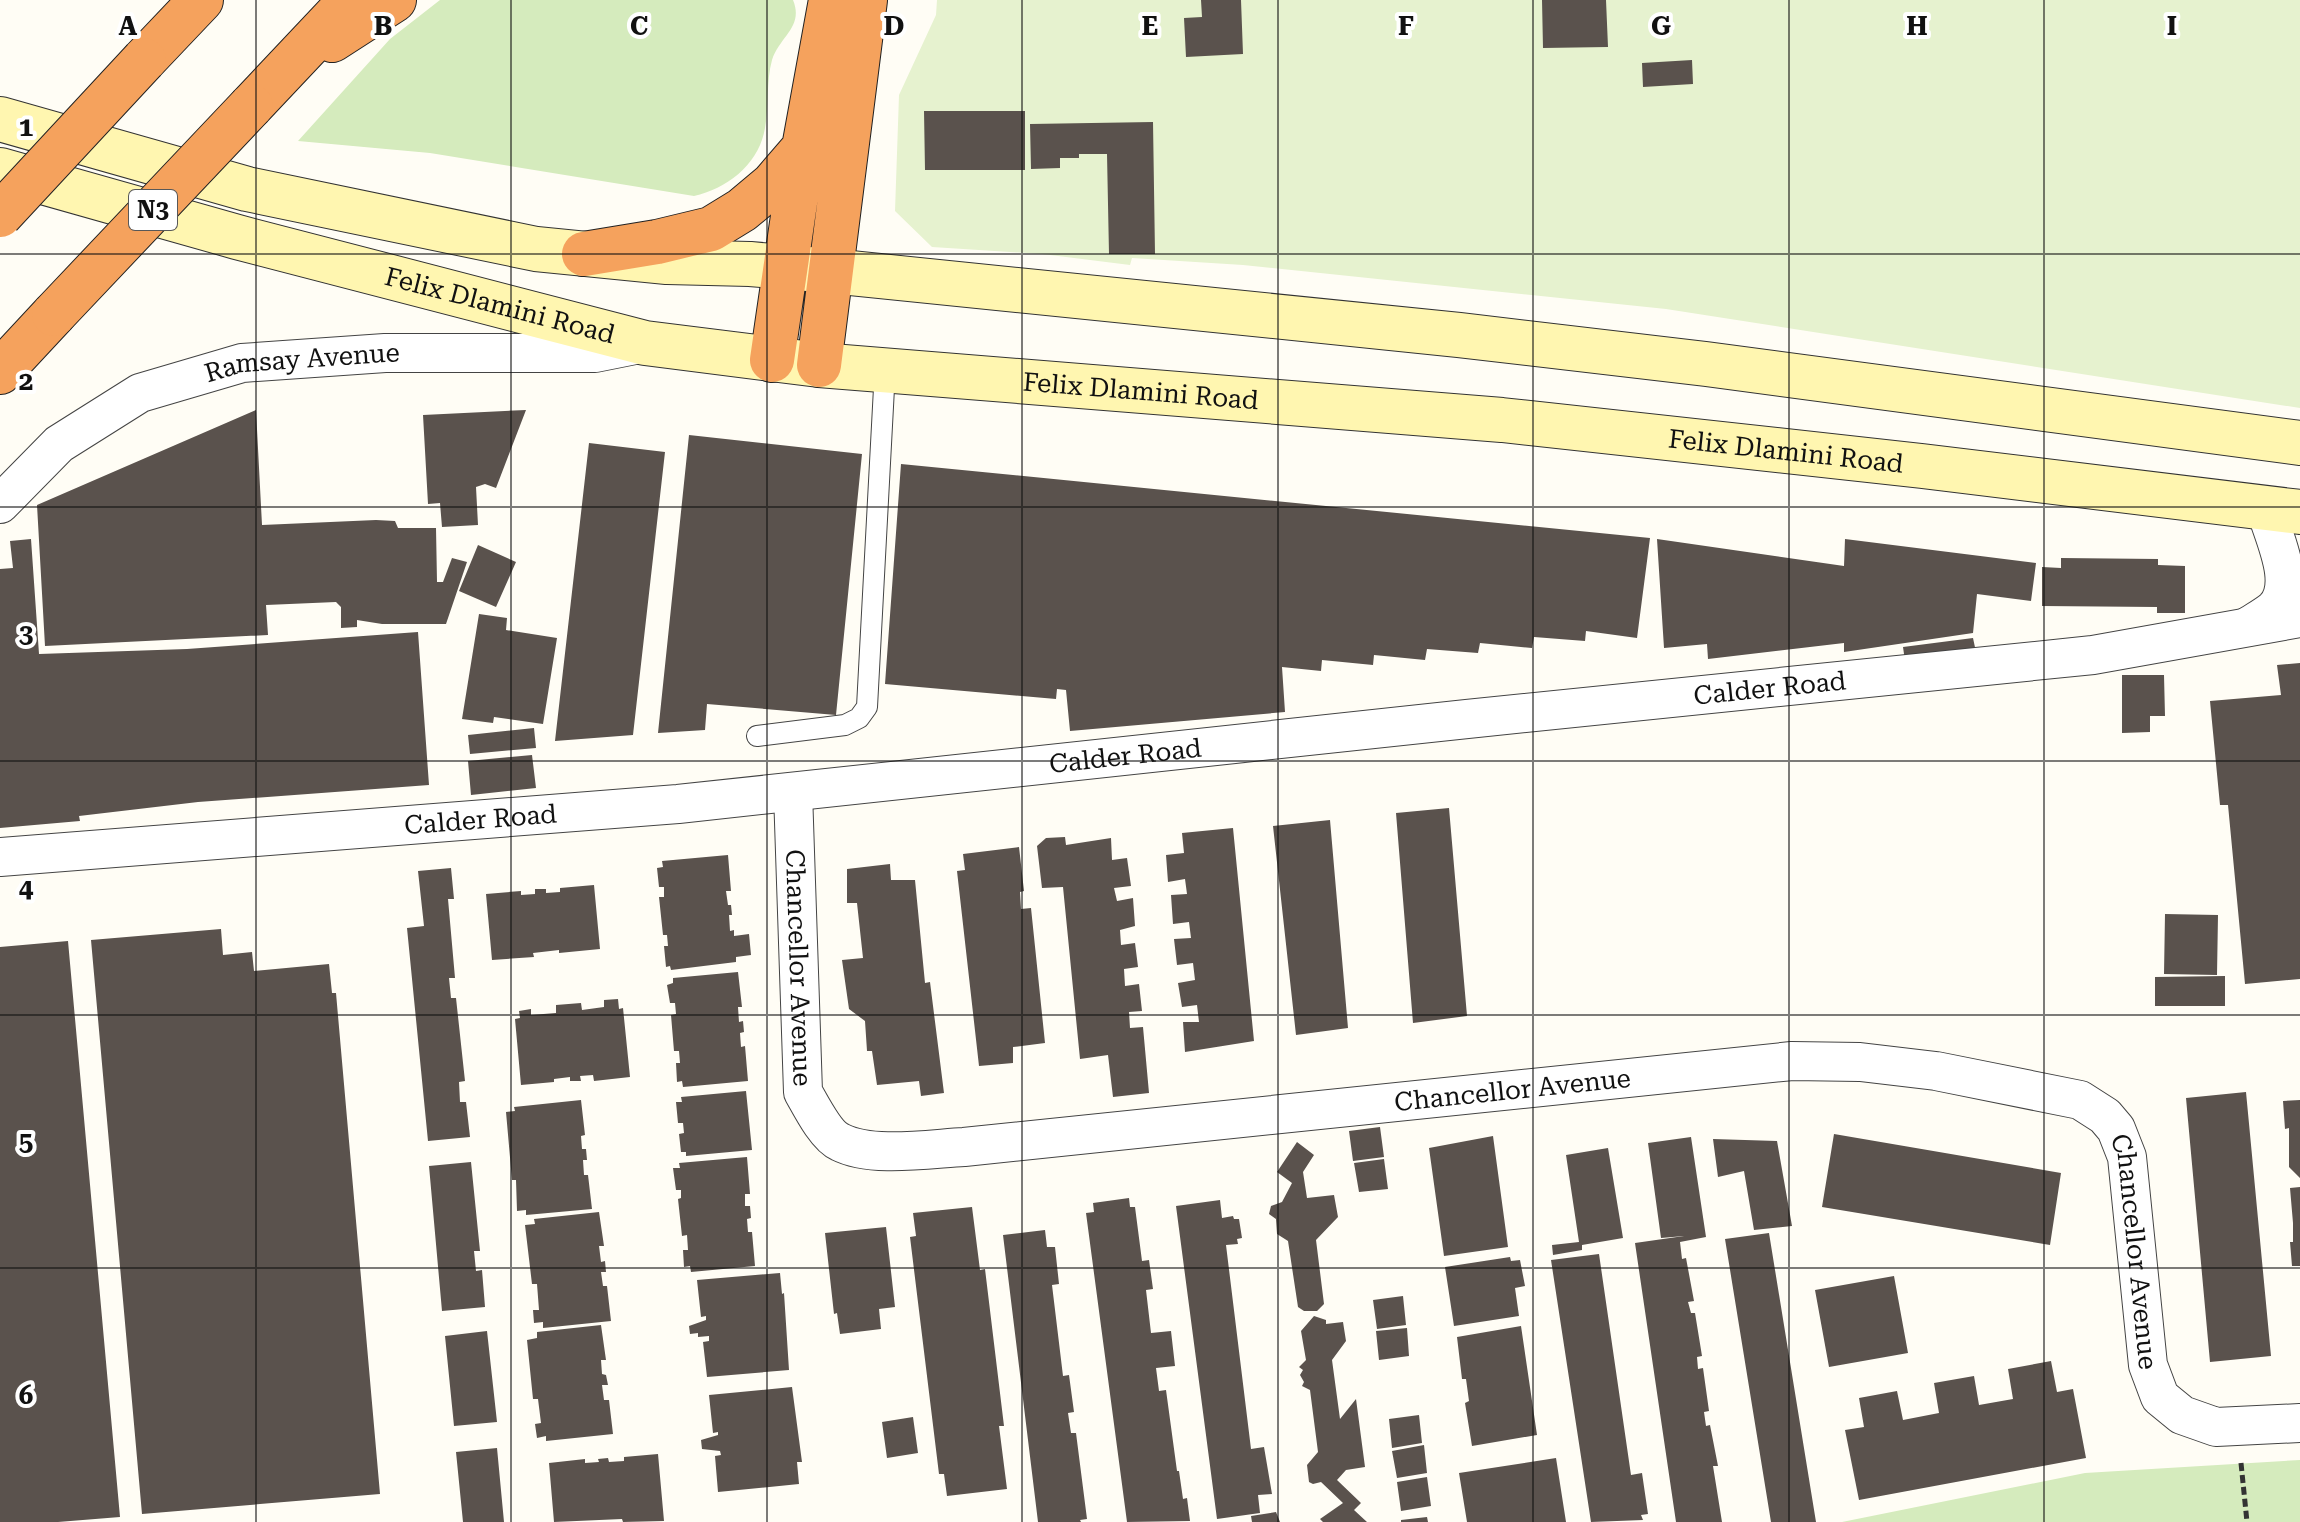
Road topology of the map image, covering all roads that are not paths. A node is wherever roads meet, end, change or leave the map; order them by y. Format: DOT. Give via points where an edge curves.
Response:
graph roads {
  1 [pos="201,0"];
  2 [pos="351,0"];
  3 [pos="394,0"];
  4 [pos="831,0"];
  5 [pos="865,0"];
  6 [pos="285,71"];
  7 [pos="0,119"];
  8 [pos="804,148"];
  9 [pos="0,170"];
  10 [pos="0,215"];
  11 [pos="584,254"];
  12 [pos="784,267"];
  13 [pos="831,271"];
  14 [pos="645,343"];
  15 [pos="772,360"];
  16 [pos="819,365"];
  17 [pos="885,369"];
  18 [pos="0,372"];
  19 [pos="2300,443"];
  20 [pos="0,504"];
  21 [pos="2283,510"];
  22 [pos="2300,618"];
  23 [pos="2247,627"];
  24 [pos="757,736"];
  25 [pos="793,792"];
  26 [pos="0,857"];
  27 [pos="2300,1423"];
  1 -- 10 [label="highway, bridge"];
  2 -- 6 [label="highway, N3"];
  3 -- 6 [label="highway"];
  4 -- 8 [label="highway"];
  5 -- 13 [label="highway"];
  6 -- 18 [label="highway, N3, bridge"];
  7 -- 11 [label="main road" via="247,189 536,249"];
  8 -- 11 [label="highway" via="773,184 711,229"];
  8 -- 12 [label="highway"];
  9 -- 14 [label="main road, Felix Dlamini Road"];
  11 -- 12 [label="main road"];
  12 -- 13 [label="main road"];
  12 -- 15 [label="highway"];
  13 -- 16 [label="highway"];
  13 -- 19 [label="main road" via="1536,344"];
  14 -- 15 [label="main road, Felix Dlamini Road"];
  14 -- 20 [label="street, Ramsay Avenue" via="595,353 385,353 242,363 140,393 59,444"];
  15 -- 16 [label="main road, Felix Dlamini Road"];
  16 -- 17 [label="main road, Felix Dlamini Road"];
  17 -- 21 [label="main road, Felix Dlamini Road" via="1502,420"];
  17 -- 24 [label="lane" via="867,707 845,725"];
  21 -- 23 [label="street, Calder Road" via="2284,594 2274,609"];
  22 -- 23 [label="street, Calder Road"];
  23 -- 25 [label="street, Calder Road" via="2093,655"];
  25 -- 26 [label="street, Calder Road"];
  25 -- 27 [label="street, Chancellor Avenue" via="803,1092 837,1142 870,1150 964,1147 1792,1061 1936,1071 2080,1100 2105,1116 2127,1157 2148,1365 2160,1397 2182,1415 2216,1427"];
}
